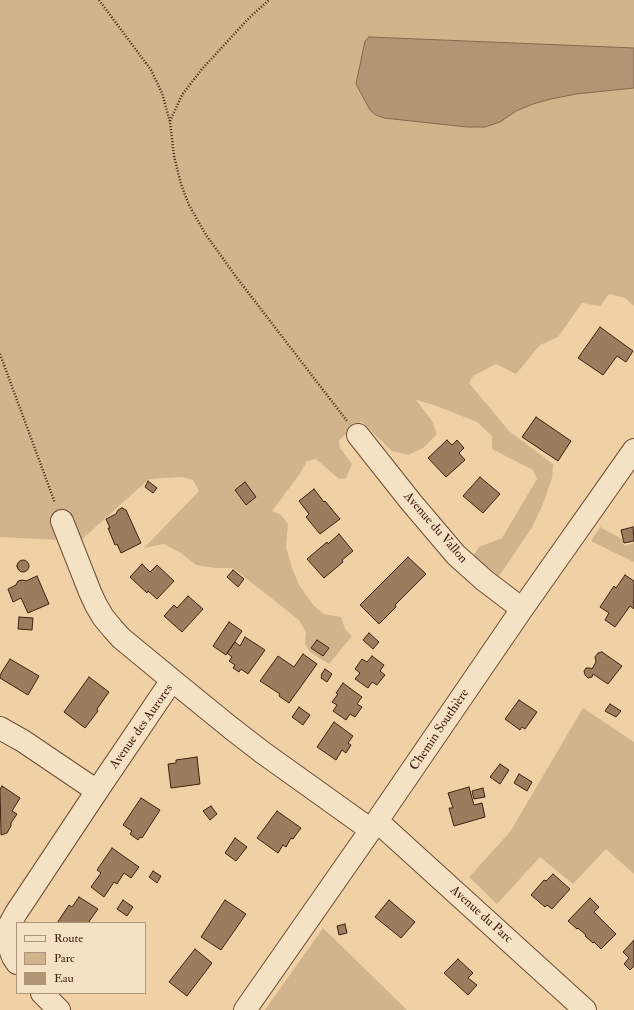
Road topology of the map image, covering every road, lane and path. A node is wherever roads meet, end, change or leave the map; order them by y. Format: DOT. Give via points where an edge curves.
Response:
graph roads {
  1 [pos="99,0"];
  2 [pos="269,0"];
  3 [pos="170,122"];
  4 [pos="0,354"];
  5 [pos="358,435"];
  6 [pos="634,450"];
  7 [pos="62,521"];
  8 [pos="522,609"];
  9 [pos="172,680"];
  10 [pos="0,728"];
  11 [pos="97,791"];
  12 [pos="374,825"];
  13 [pos="16,962"];
  14 [pos="43,994"];
  15 [pos="59,1010"];
  16 [pos="245,1010"];
  17 [pos="585,1010"];
  1 -- 3 [label="path" via="151,70 162,93"];
  2 -- 3 [label="path" via="202,68 182,95"];
  3 -- 5 [label="path" via="174,156 181,184 189,205 206,234"];
  4 -- 7 [label="path"];
  5 -- 8 [label="street, Avenue du Vallon" via="456,555"];
  6 -- 8 [label="street, Chemin Southière"];
  7 -- 9 [label="street" via="90,592 103,617 121,638"];
  8 -- 12 [label="street, Chemin Southière"];
  9 -- 11 [label="street, Avenue des Aurores"];
  9 -- 12 [label="street, Avenue des Aurores" via="262,752"];
  10 -- 11 [label="street"];
  11 -- 13 [label="street, Avenue des Aurores" via="10,924 9,946"];
  12 -- 16 [label="street, Chemin Southière"];
  12 -- 17 [label="street, Avenue du Parc"];
  14 -- 15 [label="street"];
}
